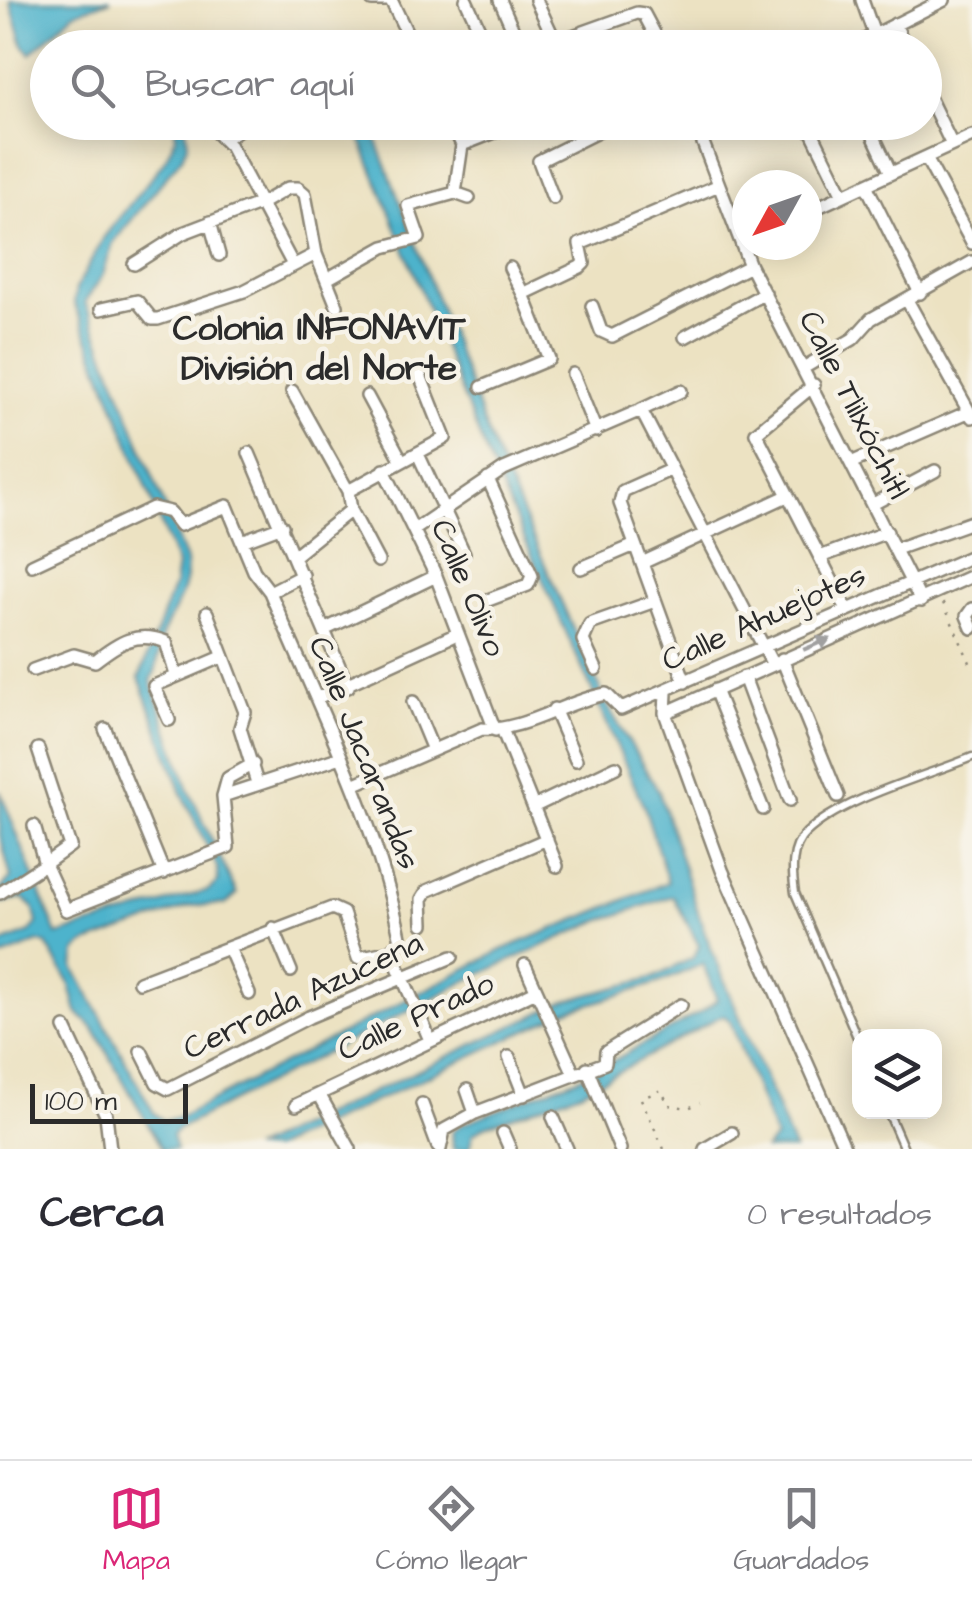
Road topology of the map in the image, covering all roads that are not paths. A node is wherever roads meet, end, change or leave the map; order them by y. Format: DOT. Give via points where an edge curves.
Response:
graph roads {
  1 [pos="389,0"];
  2 [pos="466,0"];
  3 [pos="500,0"];
  4 [pos="536,0"];
  5 [pos="862,0"];
  6 [pos="944,0"];
  7 [pos="372,1"];
  8 [pos="895,24"];
  9 [pos="405,30"];
  10 [pos="480,30"];
  11 [pos="513,30"];
  12 [pos="551,30"];
  13 [pos="588,30"];
  14 [pos="655,30"];
  15 [pos="873,30"];
  16 [pos="882,30"];
  17 [pos="898,30"];
  18 [pos="942,124"];
  19 [pos="972,136"];
  20 [pos="225,140"];
  21 [pos="459,140"];
  22 [pos="475,140"];
  23 [pos="582,140"];
  24 [pos="703,140"];
  25 [pos="817,140"];
  26 [pos="875,140"];
  27 [pos="462,145"];
  28 [pos="952,145"];
  29 [pos="926,158"];
  30 [pos="890,172"];
  31 [pos="866,184"];
  32 [pos="719,186"];
  33 [pos="455,193"];
  34 [pos="843,195"];
  35 [pos="469,198"];
  36 [pos="553,198"];
  37 [pos="264,202"];
  38 [pos="822,205"];
  39 [pos="732,213"];
  40 [pos="210,222"];
  41 [pos="972,242"];
  42 [pos="316,254"];
  43 [pos="219,255"];
  44 [pos="750,260"];
  45 [pos="972,262"];
  46 [pos="134,264"];
  47 [pos="294,265"];
  48 [pos="750,266"];
  49 [pos="510,268"];
  50 [pos="326,279"];
  51 [pos="765,293"];
  52 [pos="920,293"];
  53 [pos="523,294"];
  54 [pos="908,300"];
  55 [pos="336,306"];
  56 [pos="592,306"];
  57 [pos="101,309"];
  58 [pos="685,337"];
  59 [pos="806,366"];
  60 [pos="419,373"];
  61 [pos="572,374"];
  62 [pos="972,383"];
  63 [pos="814,385"];
  64 [pos="482,387"];
  65 [pos="292,391"];
  66 [pos="681,391"];
  67 [pos="957,391"];
  68 [pos="367,396"];
  69 [pos="641,410"];
  70 [pos="970,414"];
  71 [pos="596,431"];
  72 [pos="249,453"];
  73 [pos="418,454"];
  74 [pos="402,461"];
  75 [pos="853,462"];
  76 [pos="384,470"];
  77 [pos="670,470"];
  78 [pos="935,471"];
  79 [pos="490,478"];
  80 [pos="348,492"];
  81 [pos="787,496"];
  82 [pos="873,504"];
  83 [pos="351,510"];
  84 [pos="444,511"];
  85 [pos="972,522"];
  86 [pos="282,526"];
  87 [pos="414,530"];
  88 [pos="887,532"];
  89 [pos="705,533"];
  90 [pos="242,541"];
  91 [pos="635,545"];
  92 [pos="896,549"];
  93 [pos="464,553"];
  94 [pos="295,555"];
  95 [pos="972,556"];
  96 [pos="820,557"];
  97 [pos="378,562"];
  98 [pos="642,563"];
  99 [pos="32,566"];
  100 [pos="581,568"];
  101 [pos="303,575"];
  102 [pos="436,576"];
  103 [pos="972,576"];
  104 [pos="912,582"];
  105 [pos="270,592"];
  106 [pos="488,600"];
  107 [pos="655,600"];
  108 [pos="920,600"];
  109 [pos="972,609"];
  110 [pos="847,610"];
  111 [pos="207,614"];
  112 [pos="326,628"];
  113 [pos="972,628"];
  114 [pos="458,634"];
  115 [pos="763,647"];
  116 [pos="222,657"];
  117 [pos="777,661"];
  118 [pos="596,669"];
  119 [pos="33,670"];
  120 [pos="176,675"];
  121 [pos="744,676"];
  122 [pos="685,682"];
  123 [pos="348,686"];
  124 [pos="715,690"];
  125 [pos="666,693"];
  126 [pos="317,698"];
  127 [pos="413,702"];
  128 [pos="554,709"];
  129 [pos="665,713"];
  130 [pos="169,720"];
  131 [pos="105,729"];
  132 [pos="498,729"];
  133 [pos="38,750"];
  134 [pos="433,750"];
  135 [pos="972,757"];
  136 [pos="338,758"];
  137 [pos="576,760"];
  138 [pos="253,764"];
  139 [pos="616,767"];
  140 [pos="257,783"];
  141 [pos="354,784"];
  142 [pos="228,793"];
  143 [pos="838,796"];
  144 [pos="790,800"];
  145 [pos="535,806"];
  146 [pos="763,808"];
  147 [pos="34,826"];
  148 [pos="547,838"];
  149 [pos="45,864"];
  150 [pos="557,866"];
  151 [pos="164,873"];
  152 [pos="5,888"];
  153 [pos="423,924"];
  154 [pos="273,928"];
  155 [pos="229,948"];
  156 [pos="391,951"];
  157 [pos="452,957"];
  158 [pos="525,965"];
  159 [pos="290,972"];
  160 [pos="400,981"];
  161 [pos="140,982"];
  162 [pos="536,991"];
  163 [pos="248,994"];
  164 [pos="681,1006"];
  165 [pos="66,1028"];
  166 [pos="854,1029"];
  167 [pos="430,1040"];
  168 [pos="141,1051"];
  169 [pos="509,1057"];
  170 [pos="588,1069"];
  171 [pos="574,1074"];
  172 [pos="466,1090"];
  173 [pos="319,1094"];
  174 [pos="524,1095"];
  175 [pos="422,1104"];
  176 [pos="296,1105"];
  177 [pos="475,1112"];
  178 [pos="553,1117"];
  179 [pos="891,1119"];
  180 [pos="732,1132"];
  181 [pos="503,1133"];
  182 [pos="110,1149"];
  183 [pos="350,1149"];
  184 [pos="439,1149"];
  185 [pos="510,1149"];
  186 [pos="567,1149"];
  187 [pos="620,1149"];
  188 [pos="705,1149"];
  189 [pos="845,1149"];
  190 [pos="904,1149"];
  1 -- 7 [label="street"];
  1 -- 9 [label="street"];
  2 -- 10 [label="street"];
  3 -- 11 [label="street"];
  4 -- 12 [label="street"];
  5 -- 15 [label="street"];
  6 -- 8 [label="street"];
  8 -- 16 [label="street"];
  8 -- 17 [label="street"];
  13 -- 14 [label="street" via="637,13"];
  18 -- 28 [label="street"];
  19 -- 28 [label="street"];
  20 -- 37 [label="street"];
  21 -- 27 [label="street"];
  22 -- 27 [label="street"];
  23 -- 36 [label="street" via="539,161"];
  24 -- 32 [label="street, Calle Tlilxóchitl"];
  25 -- 34 [label="street"];
  26 -- 30 [label="street"];
  27 -- 33 [label="street"];
  28 -- 29 [label="street"];
  29 -- 30 [label="street"];
  29 -- 41 [label="street"];
  30 -- 31 [label="street"];
  31 -- 34 [label="street"];
  31 -- 52 [label="street"];
  32 -- 39 [label="street, Calle Tlilxóchitl"];
  32 -- 53 [label="street" via="580,244 580,266"];
  33 -- 35 [label="street"];
  33 -- 50 [label="street" via="408,206 419,238 384,247"];
  34 -- 38 [label="street"];
  37 -- 40 [label="street"];
  37 -- 42 [label="street" via="298,188"];
  37 -- 47 [label="street"];
  40 -- 43 [label="street"];
  40 -- 46 [label="street"];
  42 -- 47 [label="street"];
  42 -- 50 [label="street"];
  44 -- 48 [label="street, Calle Tlilxóchitl"];
  45 -- 52 [label="street"];
  47 -- 57 [label="street" via="158,320 137,300"];
  48 -- 51 [label="street, Calle Tlilxóchitl"];
  48 -- 56 [label="street" via="612,336 600,331"];
  49 -- 53 [label="street"];
  50 -- 55 [label="street"];
  51 -- 58 [label="street"];
  51 -- 59 [label="street, Calle Tlilxóchitl"];
  52 -- 54 [label="street"];
  53 -- 64 [label="street" via="549,358"];
  54 -- 59 [label="street"];
  54 -- 67 [label="street"];
  59 -- 63 [label="street, Calle Tlilxóchitl"];
  60 -- 73 [label="street" via="445,438"];
  61 -- 71 [label="street"];
  62 -- 67 [label="street"];
  63 -- 75 [label="street, Calle Tlilxóchitl"];
  63 -- 81 [label="street" via="756,433"];
  65 -- 80 [label="street"];
  66 -- 69 [label="street"];
  67 -- 70 [label="street"];
  68 -- 74 [label="street"];
  69 -- 71 [label="street"];
  69 -- 77 [label="street"];
  70 -- 75 [label="street"];
  71 -- 79 [label="street"];
  72 -- 86 [label="street"];
  73 -- 74 [label="street"];
  73 -- 84 [label="street"];
  74 -- 76 [label="street"];
  75 -- 82 [label="street, Calle Tlilxóchitl"];
  76 -- 80 [label="street"];
  76 -- 87 [label="street, Calle Olivo"];
  77 -- 89 [label="street"];
  77 -- 91 [label="street" via="619,495"];
  78 -- 82 [label="street"];
  79 -- 84 [label="street"];
  79 -- 106 [label="street" via="532,581"];
  80 -- 83 [label="street"];
  81 -- 89 [label="street"];
  81 -- 96 [label="street"];
  82 -- 88 [label="street, Calle Tlilxóchitl"];
  83 -- 94 [label="street"];
  83 -- 97 [label="street"];
  84 -- 87 [label="street"];
  84 -- 93 [label="street"];
  85 -- 92 [label="street"];
  86 -- 90 [label="street"];
  86 -- 94 [label="street"];
  87 -- 102 [label="street, Calle Olivo"];
  88 -- 92 [label="street, Calle Tlilxóchitl"];
  88 -- 96 [label="street"];
  89 -- 98 [label="street"];
  89 -- 115 [label="street"];
  90 -- 99 [label="street, Calle Jacarandas" via="224,505 184,524 153,508"];
  90 -- 105 [label="street, Calle Jacarandas"];
  91 -- 98 [label="street"];
  91 -- 100 [label="street"];
  92 -- 104 [label="street, Calle Tlilxóchitl"];
  94 -- 101 [label="street"];
  95 -- 104 [label="street, Calle Ahuejotes"];
  96 -- 110 [label="street"];
  98 -- 107 [label="street"];
  101 -- 105 [label="street"];
  101 -- 112 [label="street"];
  102 -- 112 [label="street"];
  102 -- 114 [label="street, Calle Olivo"];
  103 -- 108 [label="street, Calle Ahuejotes"];
  104 -- 108 [label="street, Calle Tlilxóchitl"];
  104 -- 110 [label="street, Calle Ahuejotes"];
  105 -- 126 [label="street, Calle Jacarandas"];
  107 -- 118 [label="street" via="590,624 583,640"];
  107 -- 122 [label="street"];
  117 -- 108 [label="street, Calle Ahuejotes, one-way"];
  109 -- 113 [label="street"];
  110 -- 115 [label="street, Calle Ahuejotes"];
  111 -- 116 [label="street"];
  112 -- 123 [label="street"];
  114 -- 123 [label="street"];
  114 -- 132 [label="street, Calle Olivo"];
  115 -- 117 [label="street"];
  115 -- 122 [label="street, Calle Ahuejotes"];
  116 -- 120 [label="street"];
  116 -- 138 [label="street" via="245,712 240,728"];
  117 -- 121 [label="street, Calle Ahuejotes"];
  117 -- 143 [label="street"];
  119 -- 120 [label="street" via="74,654 95,661 115,644 152,636 166,642"];
  120 -- 130 [label="street" via="154,686"];
  121 -- 124 [label="street, Calle Ahuejotes"];
  121 -- 144 [label="street"];
  122 -- 125 [label="street, Calle Ahuejotes"];
  123 -- 126 [label="street"];
  124 -- 129 [label="street, Calle Ahuejotes"];
  124 -- 146 [label="street"];
  125 -- 128 [label="street, Calle Ahuejotes" via="621,710 606,694"];
  125 -- 129 [label="street"];
  126 -- 136 [label="street, Calle Jacarandas"];
  127 -- 134 [label="street"];
  128 -- 132 [label="street, Calle Ahuejotes"];
  128 -- 137 [label="street"];
  129 -- 189 [label="street" via="722,870"];
  131 -- 151 [label="street"];
  132 -- 134 [label="street, Calle Ahuejotes" via="482,728"];
  132 -- 145 [label="street, Calle Olivo"];
  133 -- 149 [label="street" via="70,846"];
  134 -- 141 [label="street, Calle Ahuejotes"];
  135 -- 166 [label="lane" via="836,813 804,835 791,867 796,893"];
  136 -- 140 [label="street"];
  136 -- 141 [label="street, Calle Jacarandas"];
  138 -- 140 [label="street"];
  138 -- 142 [label="street" via="228,778"];
  139 -- 145 [label="street"];
  140 -- 142 [label="street"];
  141 -- 156 [label="street, Calle Jacarandas" via="400,931 402,941"];
  142 -- 151 [label="street" via="228,848"];
  145 -- 148 [label="street, Calle Olivo"];
  147 -- 149 [label="street"];
  148 -- 150 [label="street, Calle Olivo"];
  148 -- 153 [label="street" via="426,891"];
  149 -- 151 [label="street" via="66,910"];
  149 -- 152 [label="street"];
  154 -- 155 [label="street"];
  154 -- 156 [label="street" via="340,909 358,958"];
  154 -- 159 [label="street"];
  155 -- 161 [label="street"];
  155 -- 163 [label="street"];
  156 -- 160 [label="street, Calle Jacarandas"];
  157 -- 160 [label="street, Cerrada Azucena"];
  158 -- 162 [label="street"];
  160 -- 167 [label="street, Calle Jacarandas"];
  160 -- 168 [label="street, Cerrada Azucena" via="309,1017 168,1089 157,1083"];
  162 -- 167 [label="street, Calle Prado"];
  162 -- 171 [label="street"];
  164 -- 170 [label="street"];
  165 -- 182 [label="street" via="106,1115"];
  167 -- 173 [label="street, Calle Prado"];
  169 -- 174 [label="street"];
  170 -- 171 [label="street"];
  170 -- 187 [label="street"];
  171 -- 174 [label="street"];
  172 -- 177 [label="street"];
  173 -- 176 [label="street, Calle Prado"];
  173 -- 183 [label="street, Calle Prado"];
  174 -- 177 [label="street"];
  175 -- 184 [label="street"];
  177 -- 184 [label="street" via="444,1130"];
  178 -- 186 [label="street"];
  179 -- 190 [label="lane"];
  180 -- 188 [label="street"];
  181 -- 185 [label="street"];
}
